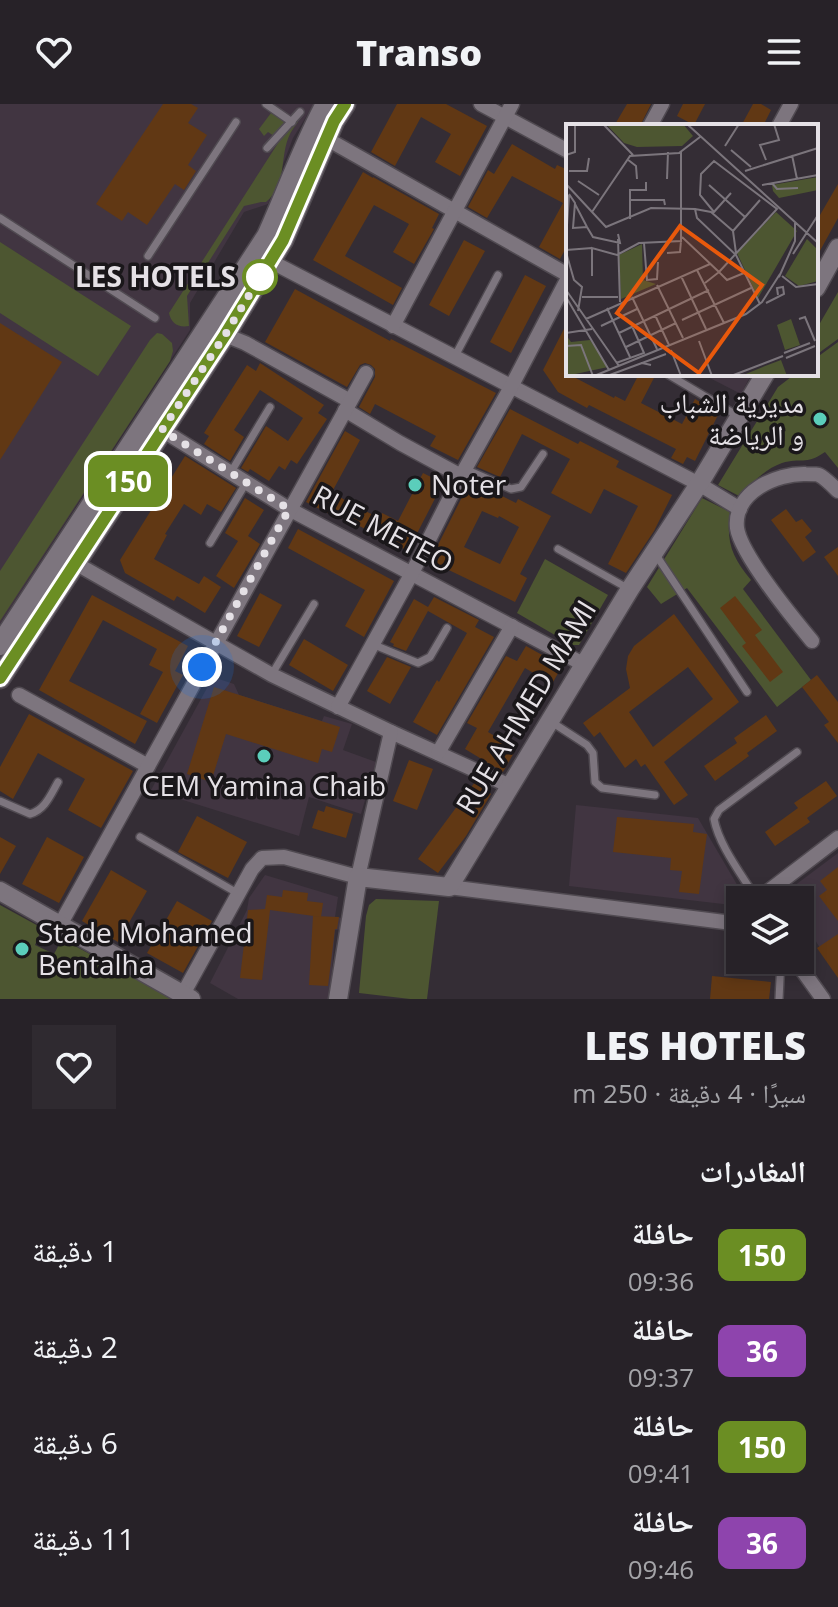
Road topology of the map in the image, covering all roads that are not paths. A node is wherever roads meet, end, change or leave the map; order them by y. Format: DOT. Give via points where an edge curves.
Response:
graph roads {
  1 [pos="266,104"];
  2 [pos="326,104"];
  3 [pos="345,104"];
  4 [pos="481,104"];
  5 [pos="662,104"];
  6 [pos="791,104"];
  7 [pos="508,110"];
  8 [pos="300,112"];
  9 [pos="236,122"];
  10 [pos="292,122"];
  11 [pos="651,124"];
  12 [pos="780,124"];
  13 [pos="327,139"];
  14 [pos="267,148"];
  15 [pos="566,150"];
  16 [pos="455,212"];
  17 [pos="0,218"];
  18 [pos="838,248"];
  19 [pos="148,256"];
  20 [pos="270,261"];
  21 [pos="498,275"];
  22 [pos="566,275"];
  23 [pos="566,280"];
  24 [pos="818,283"];
  25 [pos="155,318"];
  26 [pos="393,326"];
  27 [pos="225,335"];
  28 [pos="454,358"];
  29 [pos="366,373"];
  30 [pos="671,376"];
  31 [pos="764,376"];
  32 [pos="511,387"];
  33 [pos="347,405"];
  34 [pos="270,407"];
  35 [pos="740,417"];
  36 [pos="162,430"];
  37 [pos="543,454"];
  38 [pos="231,472"];
  39 [pos="463,472"];
  40 [pos="246,482"];
  41 [pos="699,484"];
  42 [pos="838,491"];
  43 [pos="289,509"];
  44 [pos="740,509"];
  45 [pos="210,543"];
  46 [pos="558,549"];
  47 [pos="655,553"];
  48 [pos="75,563"];
  49 [pos="412,573"];
  50 [pos="630,589"];
  51 [pos="314,604"];
  52 [pos="512,626"];
  53 [pos="447,628"];
  54 [pos="812,641"];
  55 [pos="215,643"];
  56 [pos="372,644"];
  57 [pos="0,645"];
  58 [pos="585,665"];
  59 [pos="272,675"];
  60 [pos="0,678"];
  61 [pos="747,692"];
  62 [pos="19,695"];
  63 [pos="338,707"];
  64 [pos="550,721"];
  65 [pos="391,732"];
  66 [pos="797,752"];
  67 [pos="438,753"];
  68 [pos="148,766"];
  69 [pos="58,782"];
  70 [pos="510,786"];
  71 [pos="655,795"];
  72 [pos="0,801"];
  73 [pos="140,837"];
  74 [pos="838,838"];
  75 [pos="358,877"];
  76 [pos="749,886"];
  77 [pos="775,886"];
  78 [pos="449,887"];
  79 [pos="0,891"];
  80 [pos="239,894"];
  81 [pos="726,922"];
  82 [pos="60,925"];
  83 [pos="780,974"];
  84 [pos="805,974"];
  85 [pos="187,997"];
  86 [pos="338,999"];
  87 [pos="779,999"];
  88 [pos="823,999"];
  1 -- 10 [label="lane"];
  2 -- 57 [label="main road" via="267,236"];
  3 -- 13 [label="main road"];
  4 -- 7 [label="street"];
  5 -- 11 [label="street"];
  6 -- 12 [label="street"];
  7 -- 15 [label="street"];
  7 -- 16 [label="street"];
  8 -- 10 [label="lane"];
  9 -- 19 [label="lane"];
  10 -- 14 [label="lane"];
  13 -- 16 [label="street"];
  13 -- 20 [label="main road"];
  16 -- 22 [label="street"];
  16 -- 26 [label="street"];
  17 -- 25 [label="lane"];
  18 -- 24 [label="street"];
  20 -- 26 [label="street"];
  20 -- 27 [label="main road"];
  21 -- 28 [label="lane"];
  23 -- 32 [label="street"];
  26 -- 28 [label="street"];
  27 -- 33 [label="street"];
  27 -- 36 [label="main road"];
  28 -- 32 [label="street"];
  29 -- 33 [label="street"];
  30 -- 35 [label="lane"];
  31 -- 35 [label="street, RUE AHMED MAMI"];
  32 -- 39 [label="street"];
  32 -- 41 [label="street"];
  33 -- 39 [label="street" via="400,443"];
  33 -- 43 [label="street"];
  34 -- 38 [label="lane"];
  35 -- 41 [label="street, RUE AHMED MAMI"];
  36 -- 38 [label="street, RUE METEO"];
  36 -- 48 [label="main road"];
  37 -- 39 [label="lane" via="517,489"];
  38 -- 40 [label="street, RUE METEO"];
  39 -- 49 [label="street"];
  40 -- 43 [label="street, RUE METEO"];
  40 -- 45 [label="lane"];
  41 -- 44 [label="street"];
  41 -- 47 [label="street, RUE AHMED MAMI"];
  42 -- 44 [label="street" via="818,475 794,474 771,479"];
  43 -- 49 [label="street, RUE METEO"];
  43 -- 55 [label="street"];
  44 -- 54 [label="street" via="737,531 745,548"];
  46 -- 50 [label="lane"];
  47 -- 50 [label="street, RUE AHMED MAMI"];
  47 -- 61 [label="lane"];
  48 -- 55 [label="street"];
  48 -- 60 [label="main road"];
  49 -- 52 [label="street, RUE METEO"];
  49 -- 56 [label="street"];
  50 -- 58 [label="street, RUE AHMED MAMI"];
  51 -- 59 [label="lane"];
  52 -- 58 [label="street, RUE METEO"];
  52 -- 67 [label="street"];
  53 -- 56 [label="lane" via="430,657 418,663"];
  55 -- 59 [label="street"];
  55 -- 68 [label="street"];
  56 -- 63 [label="street"];
  58 -- 64 [label="street, RUE AHMED MAMI"];
  59 -- 63 [label="street"];
  62 -- 68 [label="street"];
  63 -- 65 [label="street"];
  64 -- 70 [label="street, RUE AHMED MAMI"];
  64 -- 71 [label="lane" via="587,745 593,753 595,782 602,788"];
  65 -- 67 [label="street"];
  65 -- 75 [label="street"];
  66 -- 76 [label="lane" via="714,819"];
  67 -- 70 [label="street"];
  68 -- 82 [label="street"];
  69 -- 72 [label="lane" via="35,813"];
  70 -- 78 [label="street, RUE AHMED MAMI"];
  73 -- 80 [label="lane"];
  74 -- 77 [label="street"];
  75 -- 78 [label="street"];
  75 -- 80 [label="street" via="284,857 262,858"];
  75 -- 86 [label="street"];
  78 -- 81 [label="street"];
  79 -- 82 [label="street"];
  80 -- 85 [label="street"];
  82 -- 85 [label="street"];
  83 -- 87 [label="lane"];
  84 -- 88 [label="street"];
}
